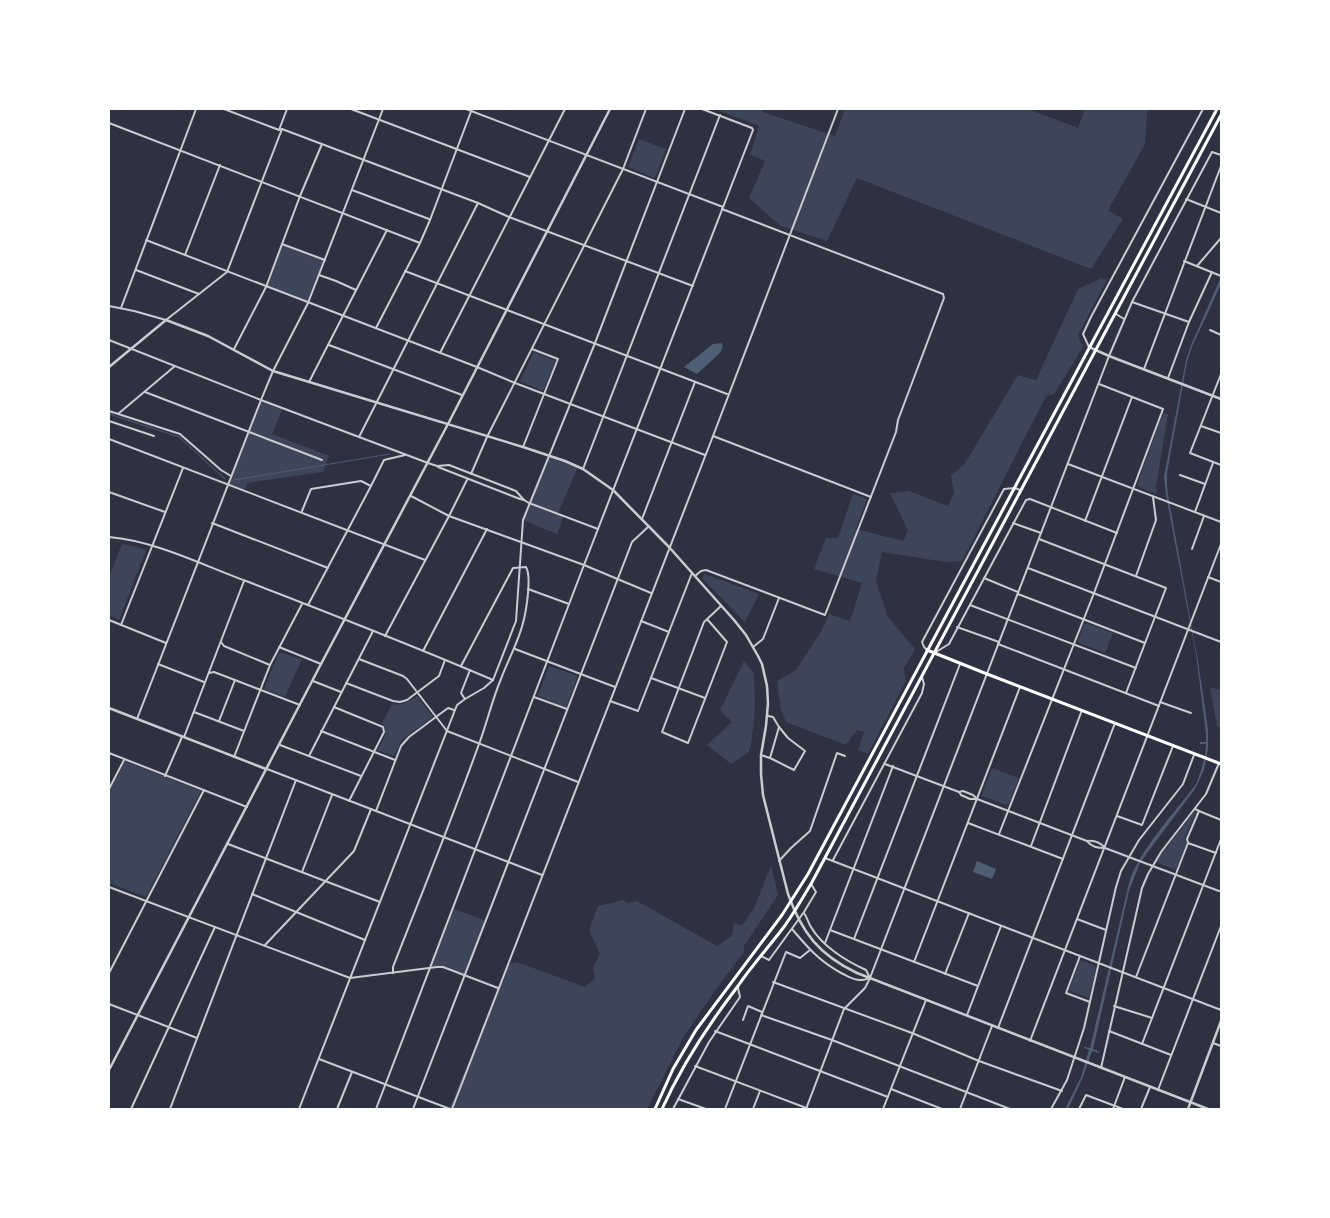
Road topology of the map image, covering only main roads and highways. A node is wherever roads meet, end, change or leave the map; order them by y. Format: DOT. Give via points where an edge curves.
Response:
graph roads {
  1 [pos="1216,109"];
  2 [pos="1221,115"];
  3 [pos="927,650"];
  4 [pos="934,654"];
  5 [pos="1220,764"];
  6 [pos="655,1109"];
  7 [pos="662,1109"];
  1 -- 3 [label="main road"];
  2 -- 4 [label="main road"];
  3 -- 4 [label="main road"];
  3 -- 6 [label="main road" via="808,874 782,915 696,1030"];
  4 -- 5 [label="main road"];
  4 -- 7 [label="main road" via="798,906 707,1029"];
}
